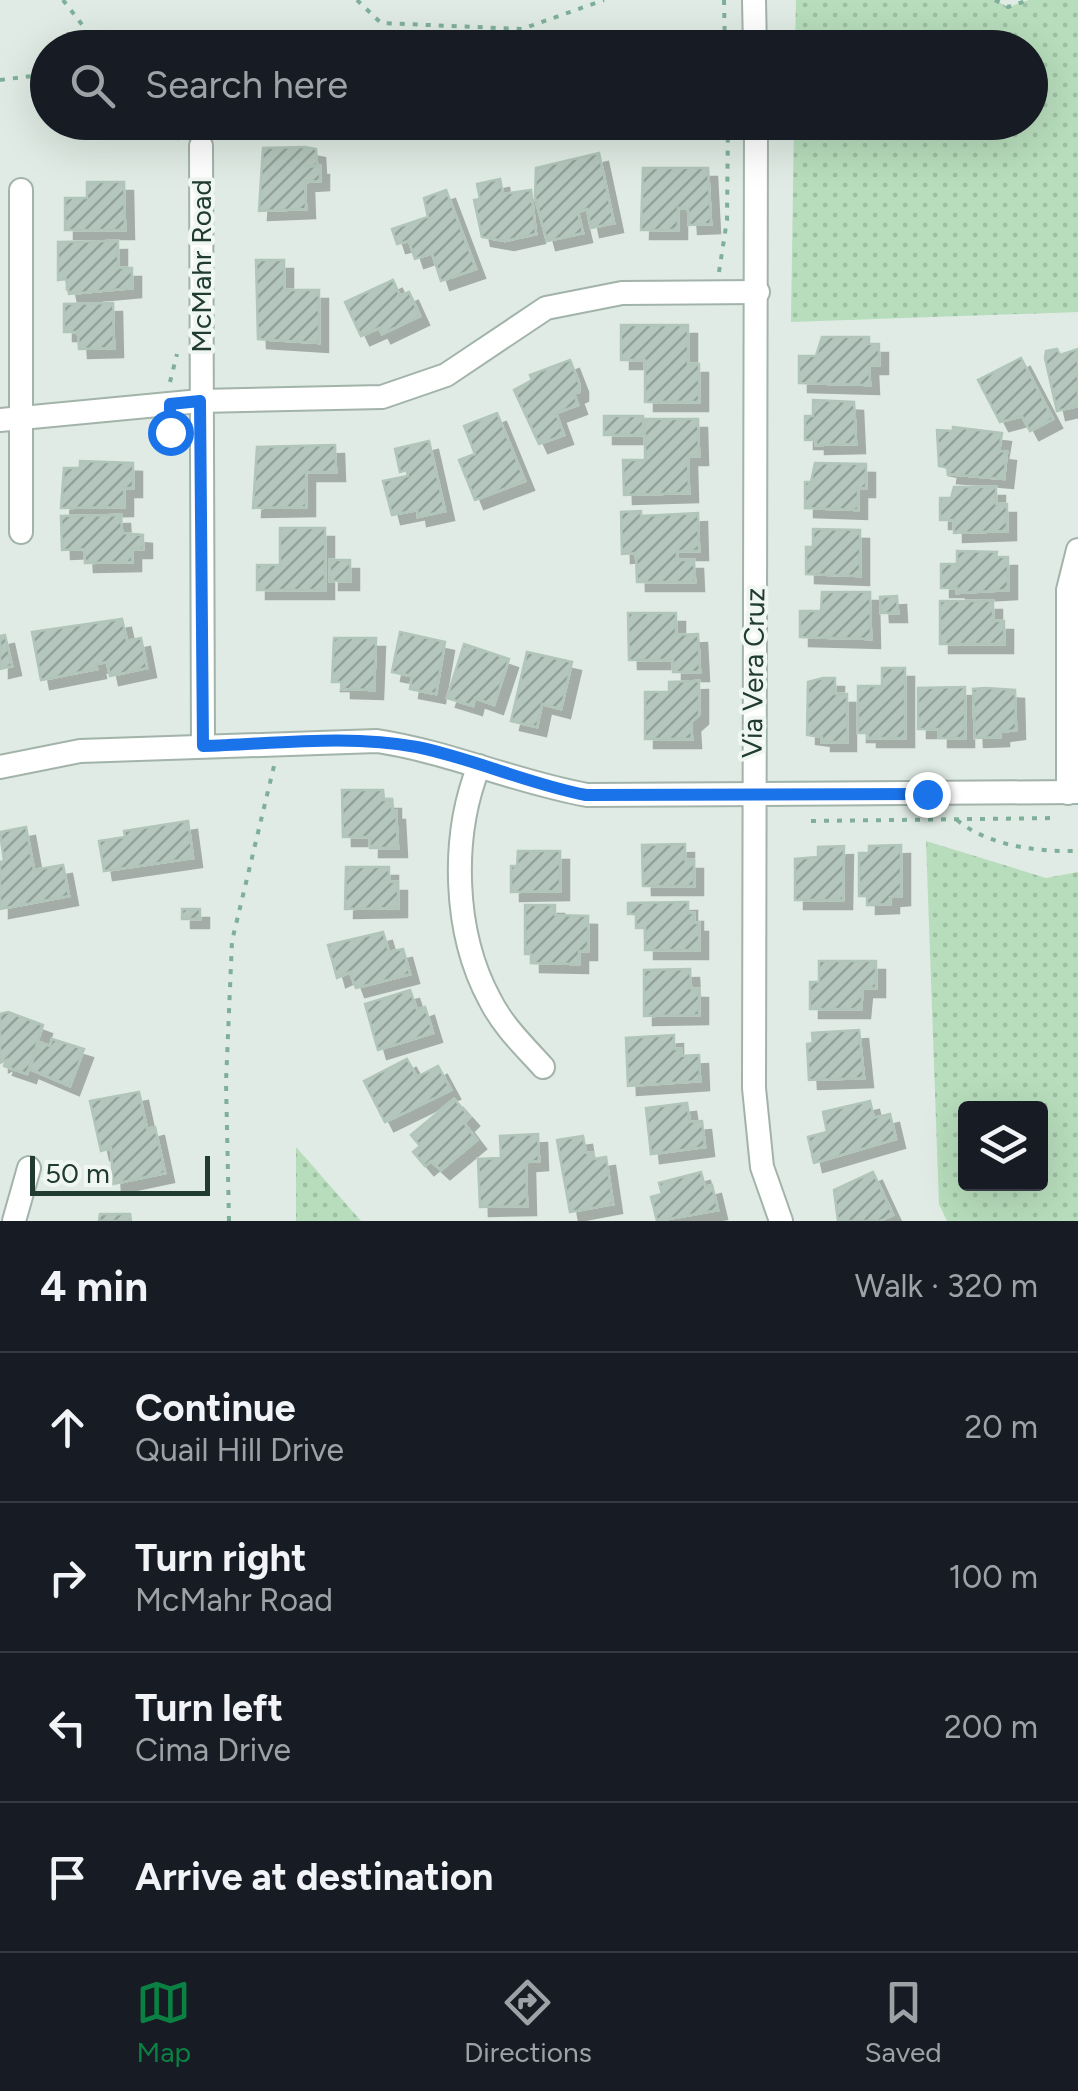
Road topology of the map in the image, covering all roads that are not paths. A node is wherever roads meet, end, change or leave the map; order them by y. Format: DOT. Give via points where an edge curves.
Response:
graph roads {
  1 [pos="754,0"];
  2 [pos="754,30"];
  3 [pos="756,140"];
  4 [pos="190,143"];
  5 [pos="22,190"];
  6 [pos="758,292"];
  7 [pos="200,401"];
  8 [pos="11,419"];
  9 [pos="22,532"];
  10 [pos="1078,550"];
  11 [pos="203,746"];
  12 [pos="479,766"];
  13 [pos="0,768"];
  14 [pos="1073,793"];
  15 [pos="752,794"];
  16 [pos="543,1067"];
  17 [pos="29,1168"];
  18 [pos="14,1221"];
  19 [pos="781,1221"];
  1 -- 2 [label="street"];
  3 -- 6 [label="street, Via Vera Cruz"];
  4 -- 7 [label="street, McMahr Road"];
  5 -- 8 [label="street"];
  6 -- 7 [label="street" via="622,293 546,308 446,375 382,397"];
  6 -- 15 [label="street, Via Vera Cruz"];
  7 -- 8 [label="street"];
  7 -- 11 [label="street, McMahr Road"];
  8 -- 9 [label="street"];
  10 -- 14 [label="street" via="1068,590"];
  11 -- 12 [label="street" via="377,741"];
  11 -- 13 [label="street" via="80,750"];
  12 -- 15 [label="street" via="586,795"];
  12 -- 16 [label="street" via="469,792 459,877 472,954 490,1000"];
  14 -- 15 [label="street"];
  15 -- 19 [label="street, Via Vera Cruz" via="754,1088 762,1167"];
  17 -- 18 [label="street"];
}
